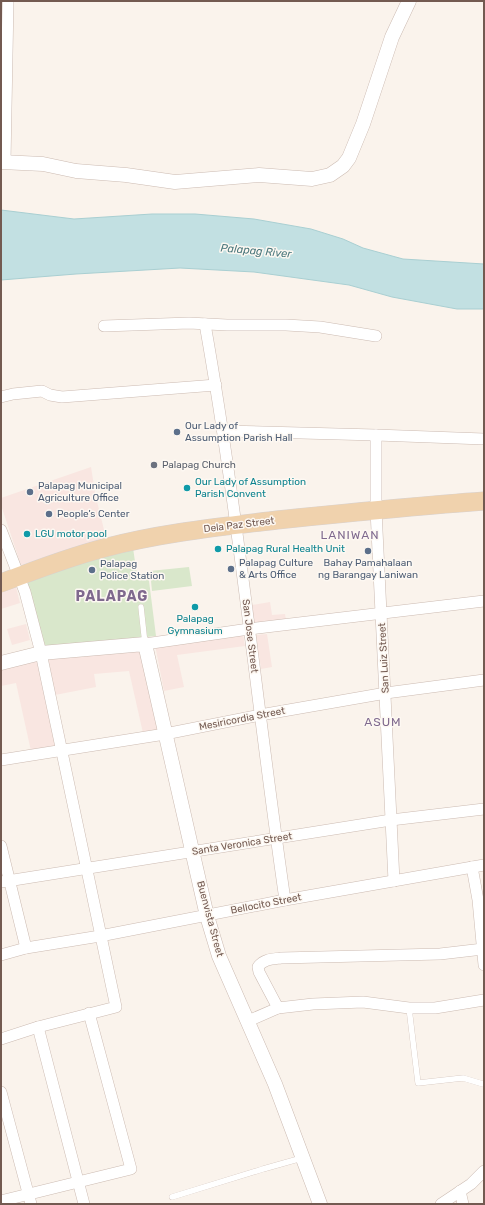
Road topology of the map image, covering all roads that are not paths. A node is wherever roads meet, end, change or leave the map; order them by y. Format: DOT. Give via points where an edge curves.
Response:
graph roads {
  1 [pos="8,1"];
  2 [pos="409,1"];
  3 [pos="3,162"];
  4 [pos="205,324"];
  5 [pos="104,326"];
  6 [pos="376,336"];
  7 [pos="216,385"];
  8 [pos="1,397"];
  9 [pos="223,431"];
  10 [pos="376,434"];
  11 [pos="484,439"];
  12 [pos="484,501"];
  13 [pos="376,510"];
  14 [pos="236,525"];
  15 [pos="1,530"];
  16 [pos="19,577"];
  17 [pos="1,583"];
  18 [pos="484,601"];
  19 [pos="141,607"];
  20 [pos="382,613"];
  21 [pos="249,629"];
  22 [pos="145,644"];
  23 [pos="41,654"];
  24 [pos="1,663"];
  25 [pos="484,680"];
  26 [pos="386,693"];
  27 [pos="260,715"];
  28 [pos="165,734"];
  29 [pos="63,750"];
  30 [pos="1,760"];
  31 [pos="484,809"];
  32 [pos="391,820"];
  33 [pos="276,839"];
  34 [pos="1,846"];
  35 [pos="193,852"];
  36 [pos="484,865"];
  37 [pos="472,867"];
  38 [pos="87,868"];
  39 [pos="5,881"];
  40 [pos="394,881"];
  41 [pos="285,900"];
  42 [pos="207,916"];
  43 [pos="100,936"];
  44 [pos="26,948"];
  45 [pos="483,949"];
  46 [pos="1,955"];
  47 [pos="484,964"];
  48 [pos="484,1000"];
  49 [pos="278,1008"];
  50 [pos="409,1008"];
  51 [pos="89,1013"];
  52 [pos="248,1021"];
  53 [pos="38,1027"];
  54 [pos="1,1039"];
  55 [pos="484,1083"];
  56 [pos="1,1092"];
  57 [pos="303,1158"];
  58 [pos="484,1171"];
  59 [pos="79,1183"];
  60 [pos="460,1192"];
  61 [pos="172,1196"];
  62 [pos="30,1200"];
  63 [pos="1,1201"];
  64 [pos="84,1204"];
  65 [pos="320,1204"];
  66 [pos="441,1204"];
  67 [pos="462,1204"];
  1 -- 3 [label="street"];
  2 -- 3 [label="street" via="392,37 349,158 330,175 312,178 259,175 175,182 76,171 42,164"];
  4 -- 5 [label="street"];
  4 -- 6 [label="street" via="320,327"];
  4 -- 7 [label="street, San Jose Street"];
  7 -- 8 [label="street" via="62,397 42,391"];
  7 -- 9 [label="street, San Jose Street"];
  9 -- 10 [label="street"];
  9 -- 14 [label="street, San Jose Street"];
  10 -- 11 [label="street"];
  10 -- 13 [label="street, San Luiz Street"];
  12 -- 13 [label="main road, Dela Paz Street"];
  13 -- 14 [label="main road, Dela Paz Street"];
  13 -- 20 [label="street, San Luiz Street"];
  14 -- 16 [label="main road, Dela Paz Street" via="103,548"];
  14 -- 21 [label="street, San Jose Street"];
  15 -- 16 [label="street"];
  16 -- 17 [label="main road, Dela Paz Street"];
  16 -- 23 [label="street"];
  18 -- 20 [label="street"];
  19 -- 22 [label="lane"];
  20 -- 21 [label="street"];
  20 -- 26 [label="street, San Luiz Street"];
  21 -- 22 [label="street"];
  21 -- 27 [label="street, San Jose Street"];
  22 -- 23 [label="street"];
  22 -- 28 [label="street, Buenvista Street"];
  23 -- 24 [label="street"];
  23 -- 29 [label="street"];
  25 -- 26 [label="street, Mesiricordia Street"];
  26 -- 27 [label="street, Mesiricordia Street"];
  26 -- 32 [label="street, San Luiz Street"];
  27 -- 28 [label="street, Mesiricordia Street"];
  27 -- 33 [label="street, San Jose Street"];
  28 -- 29 [label="street, Mesiricordia Street"];
  28 -- 35 [label="street, Buenvista Street"];
  29 -- 30 [label="street, Mesiricordia Street"];
  29 -- 38 [label="street"];
  31 -- 32 [label="street, Santa Veronica Street"];
  32 -- 33 [label="street, Santa Veronica Street"];
  32 -- 40 [label="street, San Luiz Street"];
  33 -- 35 [label="street, Santa Veronica Street"];
  33 -- 41 [label="street, San Jose Street"];
  34 -- 39 [label="street"];
  35 -- 38 [label="street, Santa Veronica Street"];
  35 -- 42 [label="street, Buenvista Street"];
  36 -- 37 [label="street, Bellocito Street"];
  37 -- 40 [label="street, Bellocito Street"];
  37 -- 45 [label="street"];
  38 -- 39 [label="street, Santa Veronica Street"];
  38 -- 43 [label="street"];
  39 -- 44 [label="street"];
  40 -- 41 [label="street, Bellocito Street"];
  41 -- 42 [label="street, Bellocito Street"];
  42 -- 43 [label="street, Bellocito Street"];
  42 -- 52 [label="street, Buenvista Street" via="219,956"];
  43 -- 44 [label="street, Bellocito Street"];
  43 -- 51 [label="street" via="116,1007"];
  44 -- 46 [label="street, Bellocito Street"];
  45 -- 47 [label="street"];
  45 -- 49 [label="street" via="440,954 281,958 265,961 258,967 259,972"];
  48 -- 50 [label="street" via="435,1008"];
  49 -- 50 [label="street" via="363,1002"];
  49 -- 52 [label="street"];
  50 -- 55 [label="lane" via="418,1083 463,1078"];
  51 -- 53 [label="street"];
  51 -- 59 [label="street" via="131,1169"];
  52 -- 57 [label="street, Buenvista Street"];
  53 -- 54 [label="street"];
  53 -- 59 [label="street"];
  56 -- 62 [label="street"];
  57 -- 61 [label="lane"];
  57 -- 65 [label="street, Buenvista Street"];
  58 -- 60 [label="street"];
  59 -- 62 [label="street"];
  59 -- 64 [label="street"];
  60 -- 66 [label="street"];
  60 -- 67 [label="street"];
  62 -- 63 [label="street"];
}
